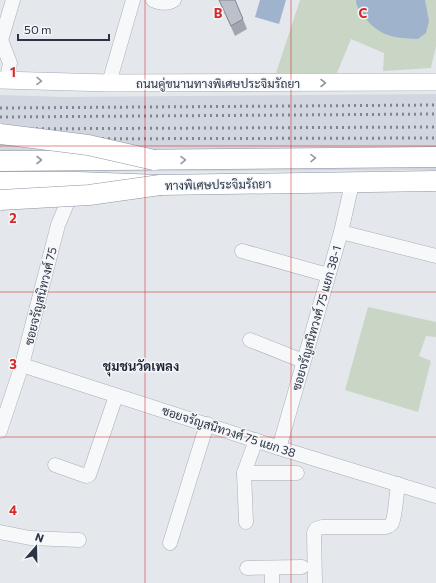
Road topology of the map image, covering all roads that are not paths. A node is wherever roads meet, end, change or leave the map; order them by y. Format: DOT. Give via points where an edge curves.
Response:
graph roads {
  1 [pos="13,0"];
  2 [pos="133,0"];
  3 [pos="152,0"];
  4 [pos="174,0"];
  5 [pos="4,80"];
  6 [pos="436,82"];
  7 [pos="109,83"];
  8 [pos="0,134"];
  9 [pos="436,157"];
  10 [pos="154,160"];
  11 [pos="0,161"];
  12 [pos="436,181"];
  13 [pos="0,182"];
  14 [pos="75,185"];
  15 [pos="160,185"];
  16 [pos="0,187"];
  17 [pos="351,188"];
  18 [pos="436,189"];
  19 [pos="0,200"];
  20 [pos="341,232"];
  21 [pos="242,251"];
  22 [pos="436,256"];
  23 [pos="328,275"];
  24 [pos="250,340"];
  25 [pos="303,361"];
  26 [pos="22,365"];
  27 [pos="116,396"];
  28 [pos="3,414"];
  29 [pos="207,424"];
  30 [pos="0,431"];
  31 [pos="256,440"];
  32 [pos="279,448"];
  33 [pos="55,465"];
  34 [pos="297,473"];
  35 [pos="244,474"];
  36 [pos="398,484"];
  37 [pos="436,496"];
  38 [pos="246,522"];
  39 [pos="0,532"];
  40 [pos="79,540"];
  41 [pos="170,544"];
  42 [pos="302,567"];
  43 [pos="247,568"];
  44 [pos="272,568"];
  45 [pos="272,583"];
  46 [pos="315,583"];
  1 -- 5 [label="street" via="1,40 10,63"];
  2 -- 7 [label="street"];
  3 -- 4 [label="street" via="160,3"];
  5 -- 7 [label="main road, ถนนคู่ขนานทางพิเศษประจิมรัถยา, one-way"];
  7 -- 6 [label="main road, ถนนคู่ขนานทางพิเศษประจิมรัถยา, one-way"];
  8 -- 10 [label="highway, bridge" via="88,145"];
  10 -- 9 [label="highway, ทางพิเศษประจิมรัถยา, one-way"];
  11 -- 10 [label="highway, ทางพิเศษประจิมรัถยา, one-way, bridge"];
  12 -- 15 [label="highway, ทางพิเศษประจิมรัถยา"];
  13 -- 15 [label="highway, ทางพิเศษประจิมรัถยา, bridge"];
  14 -- 16 [label="main road"];
  14 -- 17 [label="main road"];
  14 -- 26 [label="street, ซอยจรัญสนิทวงศ์ 75" via="58,225"];
  15 -- 19 [label="highway, bridge" via="89,195"];
  17 -- 18 [label="main road"];
  17 -- 20 [label="street, ซอยจรัญสนิทวงศ์ 75 แยก 38-1"];
  20 -- 22 [label="street"];
  20 -- 23 [label="street, ซอยจรัญสนิทวงศ์ 75 แยก 38-1"];
  21 -- 23 [label="street"];
  23 -- 25 [label="street, ซอยจรัญสนิทวงศ์ 75 แยก 38-1"];
  24 -- 25 [label="street"];
  25 -- 32 [label="street, ซอยจรัญสนิทวงศ์ 75 แยก 38-1"];
  26 -- 27 [label="street, ซอยจรัญสนิทวงศ์ 75 แยก 38"];
  26 -- 28 [label="street, ซอยจรัญสนิทวงศ์ 75"];
  27 -- 29 [label="street, ซอยจรัญสนิทวงศ์ 75 แยก 38"];
  27 -- 33 [label="street" via="89,475"];
  28 -- 30 [label="street, ซอยจรัญสนิทวงศ์ 75"];
  29 -- 31 [label="street, ซอยจรัญสนิทวงศ์ 75 แยก 38"];
  29 -- 41 [label="street"];
  31 -- 32 [label="street, ซอยจรัญสนิทวงศ์ 75 แยก 38"];
  31 -- 35 [label="street"];
  32 -- 36 [label="street, ซอยจรัญสนิทวงศ์ 75 แยก 38"];
  34 -- 35 [label="street"];
  35 -- 38 [label="street"];
  36 -- 37 [label="street, ซอยจรัญสนิทวงศ์ 75 แยก 38"];
  36 -- 46 [label="street" via="392,524 386,527 316,529"];
  39 -- 40 [label="street" via="30,538"];
  42 -- 44 [label="street"];
  43 -- 44 [label="street"];
  44 -- 45 [label="street"];
}
